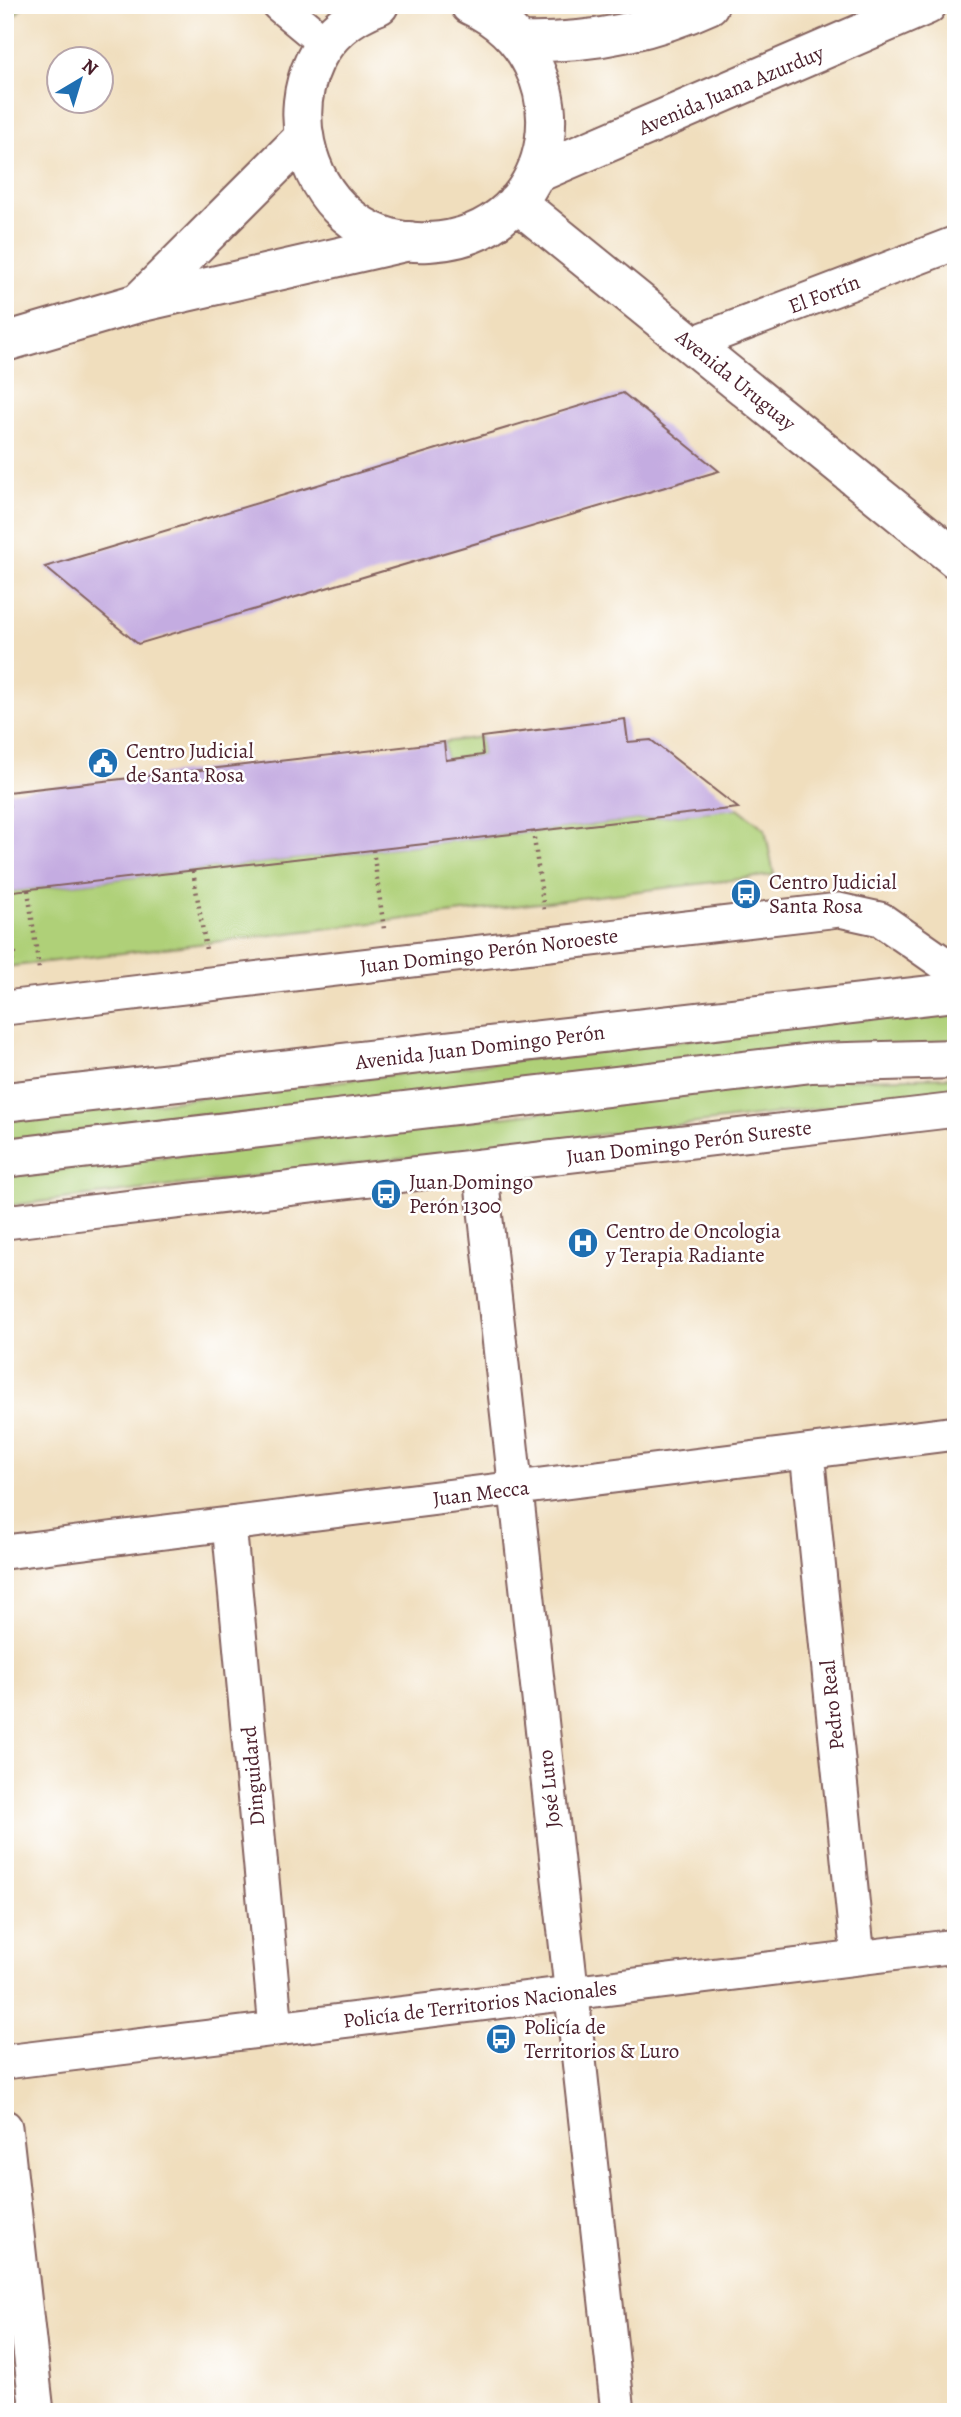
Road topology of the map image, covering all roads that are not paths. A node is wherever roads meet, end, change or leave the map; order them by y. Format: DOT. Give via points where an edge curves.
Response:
graph roads {
  1 [pos="279,5"];
  2 [pos="379,5"];
  3 [pos="470,5"];
  4 [pos="709,5"];
  5 [pos="927,5"];
  6 [pos="520,42"];
  7 [pos="326,44"];
  8 [pos="303,138"];
  9 [pos="525,188"];
  10 [pos="409,242"];
  11 [pos="956,243"];
  12 [pos="138,303"];
  13 [pos="5,342"];
  14 [pos="691,344"];
  15 [pos="956,559"];
  16 [pos="956,972"];
  17 [pos="956,992"];
  18 [pos="5,1009"];
  19 [pos="956,1059"];
  20 [pos="5,1102"];
  21 [pos="956,1110"];
  22 [pos="5,1158"];
  23 [pos="480,1166"];
  24 [pos="5,1222"];
  25 [pos="956,1433"];
  26 [pos="807,1452"];
  27 [pos="516,1488"];
  28 [pos="229,1524"];
  29 [pos="5,1552"];
  30 [pos="956,1946"];
  31 [pos="858,1958"];
  32 [pos="572,1993"];
  33 [pos="276,2029"];
  34 [pos="5,2062"];
  35 [pos="5,2126"];
  36 [pos="37,2412"];
  37 [pos="618,2412"];
  1 -- 7 [label="street"];
  2 -- 7 [label="main road, Avenida Juana Azurduy" via="356,17"];
  3 -- 6 [label="main road" via="490,15"];
  4 -- 6 [label="main road" via="680,18 602,39"];
  5 -- 9 [label="main road, Avenida Juana Azurduy"];
  6 -- 9 [label="main road" via="545,96 546,136"];
  7 -- 8 [label="main road, Avenida Juana Azurduy" via="305,89"];
  8 -- 10 [label="main road, Avenida Juana Azurduy" via="315,175 338,207 371,230"];
  8 -- 12 [label="main road, Avenida Juana Azurduy"];
  9 -- 10 [label="main road, Avenida Juana Azurduy" via="502,215 467,234"];
  9 -- 14 [label="main road, Avenida Uruguay"];
  10 -- 12 [label="main road, Avenida Juana Azurduy"];
  11 -- 14 [label="street, El Fortín"];
  12 -- 13 [label="main road, Avenida Juana Azurduy"];
  14 -- 15 [label="main road, Avenida Uruguay"];
  16 -- 18 [label="street, Juan Domingo Perón Noroeste" via="880,919 839,910"];
  17 -- 20 [label="main road, Avenida Juan Domingo Perón"];
  19 -- 22 [label="main road" via="796,1065"];
  21 -- 23 [label="street, Juan Domingo Perón Sureste"];
  23 -- 24 [label="street, Juan Domingo Perón Sureste"];
  23 -- 27 [label="street, José Luro"];
  25 -- 26 [label="street, Juan Mecca"];
  26 -- 27 [label="street, Juan Mecca"];
  26 -- 31 [label="street, Pedro Real"];
  27 -- 28 [label="street, Juan Mecca"];
  27 -- 32 [label="street, José Luro"];
  28 -- 29 [label="street, Juan Mecca"];
  28 -- 33 [label="street, Dinguidard"];
  30 -- 31 [label="street, Policía de Territorios Nacionales"];
  31 -- 32 [label="street, Policía de Territorios Nacionales"];
  32 -- 33 [label="street, Policía de Territorios Nacionales"];
  32 -- 37 [label="street, José Luro"];
  33 -- 34 [label="street, Policía de Territorios Nacionales"];
  35 -- 36 [label="street"];
}
